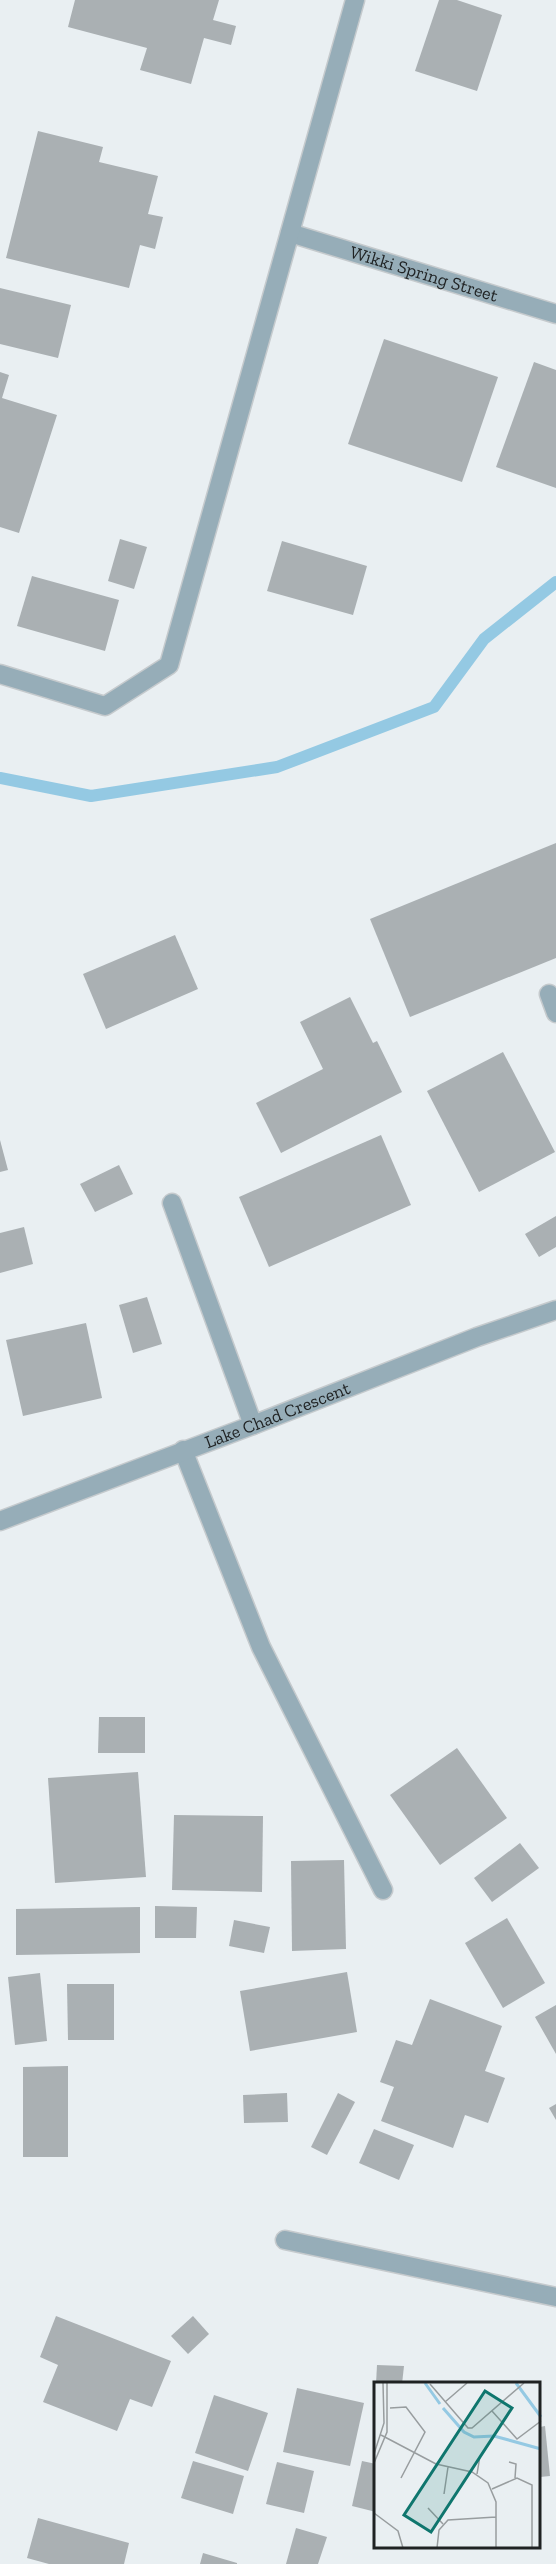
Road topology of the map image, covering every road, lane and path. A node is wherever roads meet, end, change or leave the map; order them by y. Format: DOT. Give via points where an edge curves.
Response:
graph roads {
  1 [pos="356,0"];
  2 [pos="290,233"];
  3 [pos="556,314"];
  4 [pos="0,674"];
  5 [pos="549,994"];
  6 [pos="556,1013"];
  7 [pos="172,1203"];
  8 [pos="556,1310"];
  9 [pos="253,1425"];
  10 [pos="183,1450"];
  11 [pos="0,1521"];
  12 [pos="383,1890"];
  13 [pos="285,2240"];
  14 [pos="556,2297"];
  1 -- 2 [label="street"];
  2 -- 3 [label="street, Wikki Spring Street"];
  2 -- 4 [label="street" via="169,665 105,706"];
  5 -- 6 [label="street"];
  7 -- 9 [label="street"];
  8 -- 9 [label="street, Lake Chad Crescent"];
  9 -- 10 [label="street, Lake Chad Crescent"];
  10 -- 11 [label="street, Lake Chad Crescent"];
  10 -- 12 [label="street" via="261,1647"];
  13 -- 14 [label="street"];
}
